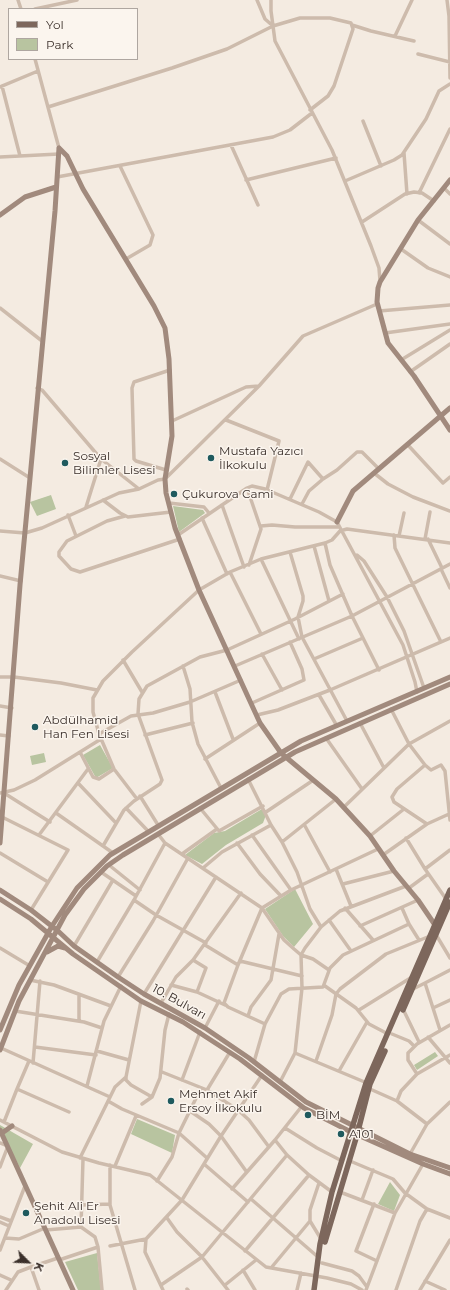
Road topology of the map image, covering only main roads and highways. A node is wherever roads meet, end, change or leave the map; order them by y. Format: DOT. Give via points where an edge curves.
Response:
graph roads {
  1 [pos="450,180"];
  2 [pos="56,187"];
  3 [pos="0,215"];
  4 [pos="450,408"];
  5 [pos="441,415"];
  6 [pos="450,430"];
  7 [pos="339,527"];
  8 [pos="450,677"];
  9 [pos="450,684"];
  10 [pos="281,753"];
  11 [pos="286,758"];
  12 [pos="2,793"];
  13 [pos="0,843"];
  14 [pos="0,890"];
  15 [pos="450,890"];
  16 [pos="0,899"];
  17 [pos="448,901"];
  18 [pos="448,913"];
  19 [pos="66,915"];
  20 [pos="435,925"];
  21 [pos="52,926"];
  22 [pos="58,931"];
  23 [pos="48,933"];
  24 [pos="433,934"];
  25 [pos="54,938"];
  26 [pos="69,942"];
  27 [pos="66,948"];
  28 [pos="46,953"];
  29 [pos="0,1030"];
  30 [pos="390,1034"];
  31 [pos="0,1049"];
  32 [pos="12,1126"];
  33 [pos="356,1127"];
  34 [pos="1,1132"];
  35 [pos="351,1132"];
  36 [pos="357,1135"];
  37 [pos="450,1168"];
  38 [pos="450,1174"];
  39 [pos="320,1260"];
  40 [pos="318,1277"];
  41 [pos="73,1290"];
  42 [pos="314,1290"];
  43 [pos="317,1290"];
  1 -- 5 [label="main road" via="418,220 380,282 377,304 388,343"];
  2 -- 3 [label="main road" via="25,197"];
  2 -- 10 [label="main road" via="59,148 67,156 83,189 165,328 172,421 165,480 168,503 198,590 260,722"];
  2 -- 12 [label="main road" via="37,388 12,708"];
  4 -- 5 [label="main road"];
  5 -- 6 [label="main road"];
  5 -- 7 [label="main road" via="353,491"];
  8 -- 10 [label="main road" via="301,741"];
  9 -- 11 [label="main road"];
  10 -- 11 [label="main road"];
  10 -- 21 [label="main road" via="112,853 77,888"];
  11 -- 19 [label="main road" via="109,865 84,889"];
  11 -- 20 [label="main road" via="336,799 370,836"];
  12 -- 13 [label="main road"];
  14 -- 21 [label="main road, 10. Bulvarı"];
  15 -- 17 [label="main road"];
  16 -- 23 [label="main road, 10. Bulvarı"];
  17 -- 18 [label="main road"];
  17 -- 20 [label="main road"];
  18 -- 24 [label="main road"];
  19 -- 22 [label="main road"];
  19 -- 26 [label="main road" via="64,933"];
  20 -- 24 [label="main road"];
  21 -- 22 [label="main road, 10. Bulvarı"];
  21 -- 23 [label="main road"];
  22 -- 25 [label="main road"];
  22 -- 26 [label="main road, 10. Bulvarı"];
  23 -- 25 [label="main road, 10. Bulvarı"];
  23 -- 29 [label="main road" via="19,985"];
  24 -- 30 [label="main road"];
  24 -- 30 [label="main road" via="404,1009"];
  25 -- 27 [label="main road, 10. Bulvarı"];
  25 -- 28 [label="main road"];
  26 -- 33 [label="main road, 10. Bulvarı" via="144,994 205,1028 306,1102"];
  27 -- 28 [label="main road" via="58,946"];
  27 -- 35 [label="main road, 10. Bulvarı" via="141,1001 169,1014 230,1051 302,1106"];
  28 -- 31 [label="main road" via="15,1011"];
  30 -- 33 [label="main road" via="369,1085"];
  32 -- 34 [label="main road"];
  33 -- 35 [label="main road"];
  33 -- 36 [label="main road"];
  33 -- 37 [label="main road, 10. Bulvarı" via="410,1154"];
  34 -- 41 [label="main road"];
  35 -- 36 [label="main road, 10. Bulvarı"];
  35 -- 39 [label="main road" via="332,1192 321,1240"];
  36 -- 38 [label="main road, 10. Bulvarı"];
  36 -- 39 [label="main road"];
  39 -- 40 [label="main road"];
  40 -- 42 [label="main road"];
  40 -- 43 [label="main road"];
}
